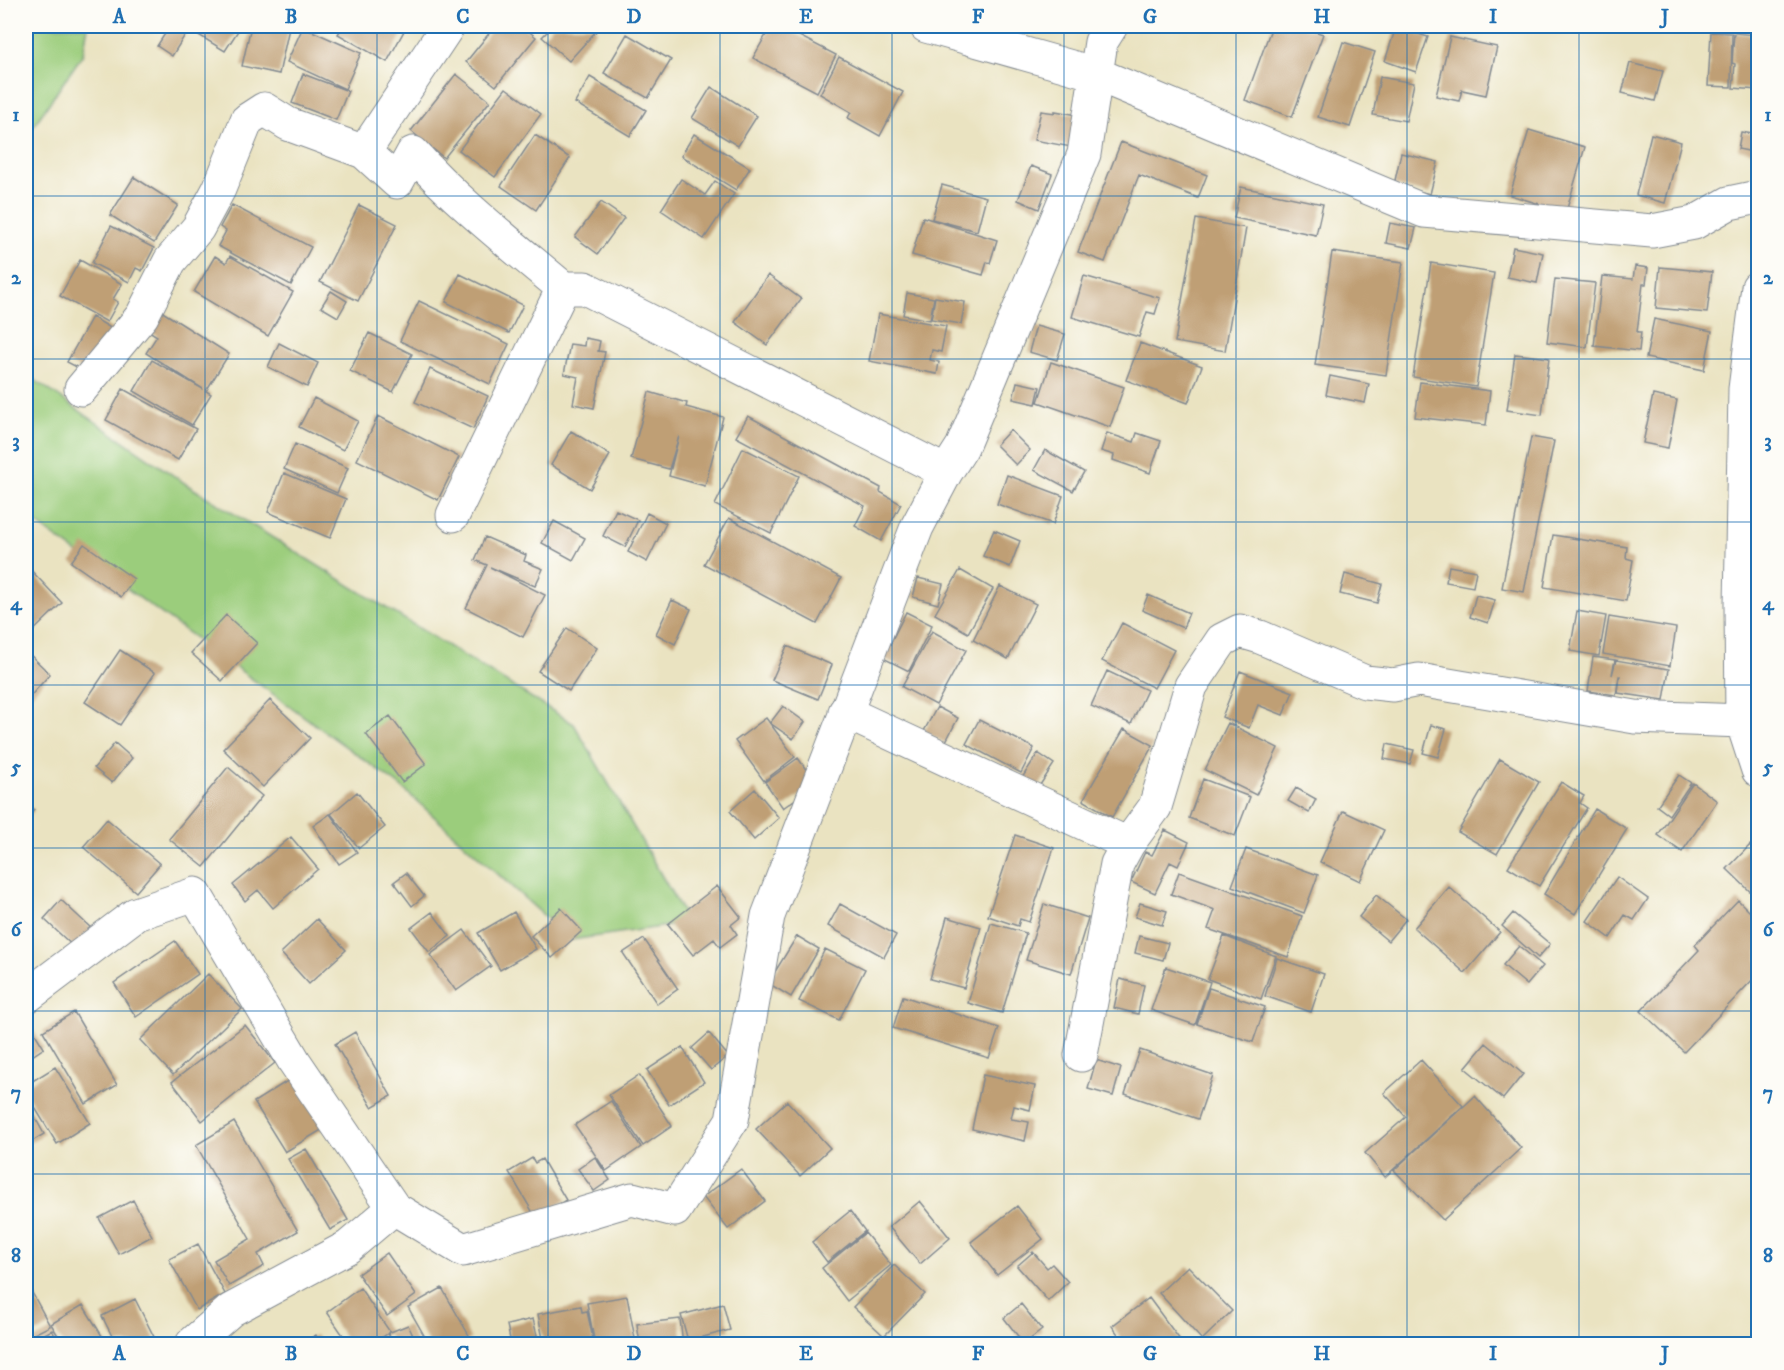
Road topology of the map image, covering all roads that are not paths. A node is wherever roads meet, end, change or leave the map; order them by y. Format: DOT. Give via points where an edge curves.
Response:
graph roads {
  1 [pos="448,26"];
  2 [pos="926,26"];
  3 [pos="1111,26"];
  4 [pos="1096,74"];
  5 [pos="364,152"];
  6 [pos="1758,197"];
  7 [pos="1758,287"];
  8 [pos="563,288"];
  9 [pos="81,389"];
  10 [pos="946,472"];
  11 [pos="453,516"];
  12 [pos="845,712"];
  13 [pos="1702,719"];
  14 [pos="1742,721"];
  15 [pos="1758,769"];
  16 [pos="1128,844"];
  17 [pos="26,997"];
  18 [pos="1081,1055"];
  19 [pos="394,1208"];
  20 [pos="192,1344"];
  1 -- 5 [label="street"];
  2 -- 4 [label="street"];
  3 -- 4 [label="street" via="1101,42"];
  4 -- 6 [label="street" via="1424,211 1652,231 1694,223 1729,203"];
  4 -- 10 [label="street" via="1084,154 962,447"];
  5 -- 8 [label="street" via="397,182 413,153 482,220"];
  5 -- 9 [label="street" via="288,124 264,109 247,120 219,189 198,228 170,261 142,316"];
  7 -- 14 [label="street" via="1745,389"];
  8 -- 10 [label="street" via="585,288"];
  8 -- 11 [label="street"];
  10 -- 12 [label="street" via="917,527"];
  12 -- 16 [label="street"];
  12 -- 19 [label="street" via="768,916 732,1120 675,1210 632,1199 463,1250"];
  13 -- 14 [label="street"];
  13 -- 15 [label="street"];
  13 -- 16 [label="street" via="1635,717 1419,680 1393,685 1365,682 1239,631 1222,640 1191,686 1155,807"];
  14 -- 15 [label="street"];
  16 -- 18 [label="street" via="1117,864"];
  17 -- 19 [label="street" via="136,914 195,894 294,1060"];
  19 -- 20 [label="street" via="348,1247 231,1310"];
}
